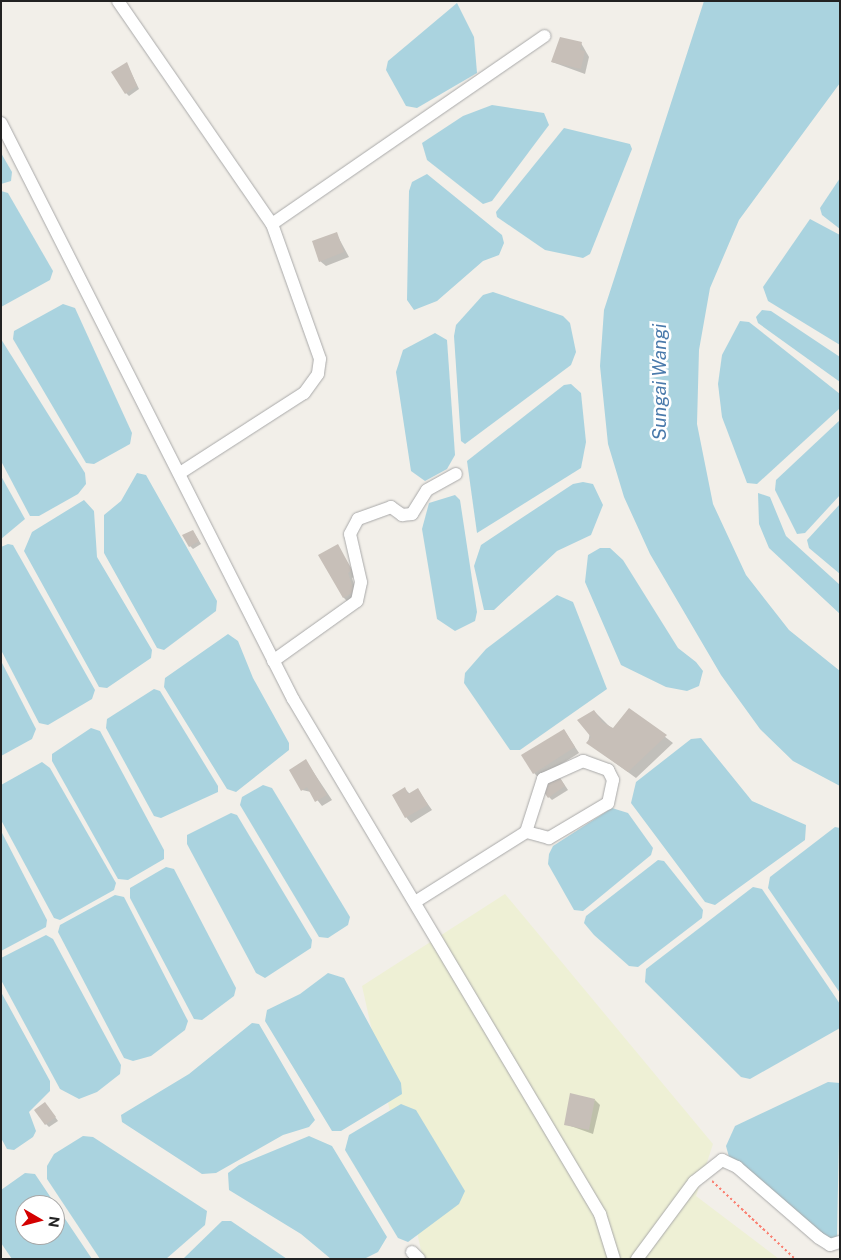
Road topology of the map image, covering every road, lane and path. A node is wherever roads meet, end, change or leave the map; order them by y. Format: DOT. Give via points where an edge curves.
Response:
graph roads {
  1 [pos="118,1"];
  2 [pos="545,36"];
  3 [pos="1,123"];
  4 [pos="272,224"];
  5 [pos="180,473"];
  6 [pos="456,474"];
  7 [pos="273,661"];
  8 [pos="526,832"];
  9 [pos="415,902"];
  10 [pos="704,1172"];
  11 [pos="840,1242"];
  12 [pos="614,1259"];
  13 [pos="637,1259"];
  14 [pos="794,1259"];
  1 -- 4 [label="street"];
  2 -- 4 [label="street"];
  3 -- 5 [label="street"];
  4 -- 5 [label="street" via="301,294 320,359 318,374 304,393"];
  5 -- 7 [label="street"];
  6 -- 7 [label="street" via="426,490 412,514 402,515 390,507 358,519 350,534 361,582 357,601"];
  7 -- 9 [label="street" via="346,794"];
  8 -- 8 [label="street" via="549,838 608,804 613,780 608,770 584,761 543,779"];
  8 -- 9 [label="street"];
  9 -- 12 [label="street" via="600,1214"];
  10 -- 11 [label="street" via="727,1160 819,1238 830,1245"];
  10 -- 13 [label="street"];
  10 -- 14 [label="path"];
}
